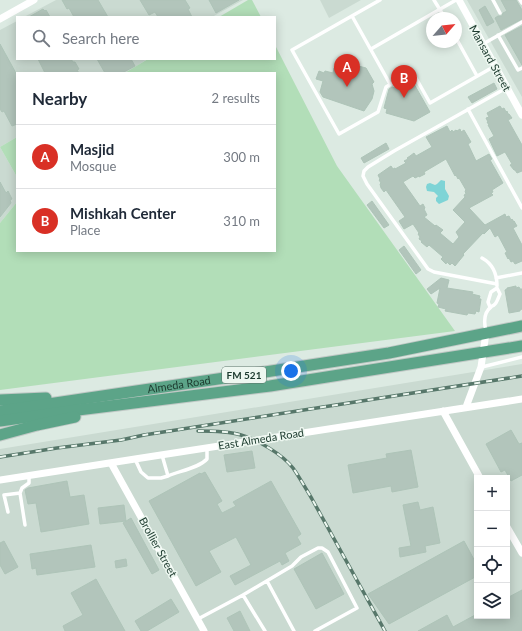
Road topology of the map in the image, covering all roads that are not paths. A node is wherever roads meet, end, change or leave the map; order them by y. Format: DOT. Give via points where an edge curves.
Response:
graph roads {
  1 [pos="34,0"];
  2 [pos="380,0"];
  3 [pos="434,0"];
  4 [pos="458,0"];
  5 [pos="493,0"];
  6 [pos="520,0"];
  7 [pos="522,3"];
  8 [pos="440,10"];
  9 [pos="500,13"];
  10 [pos="352,16"];
  11 [pos="0,19"];
  12 [pos="522,22"];
  13 [pos="498,35"];
  14 [pos="483,44"];
  15 [pos="462,48"];
  16 [pos="371,49"];
  17 [pos="495,66"];
  18 [pos="522,68"];
  19 [pos="477,76"];
  20 [pos="390,84"];
  21 [pos="501,91"];
  22 [pos="468,109"];
  23 [pos="522,115"];
  24 [pos="522,208"];
  25 [pos="482,258"];
  26 [pos="522,273"];
  27 [pos="496,278"];
  28 [pos="497,286"];
  29 [pos="490,307"];
  30 [pos="522,326"];
  31 [pos="486,333"];
  32 [pos="522,346"];
  33 [pos="483,352"];
  34 [pos="522,357"];
  35 [pos="480,367"];
  36 [pos="104,395"];
  37 [pos="522,399"];
  38 [pos="0,400"];
  39 [pos="131,404"];
  40 [pos="466,407"];
  41 [pos="0,411"];
  42 [pos="444,411"];
  43 [pos="0,421"];
  44 [pos="0,434"];
  45 [pos="207,448"];
  46 [pos="162,455"];
  47 [pos="135,459"];
  48 [pos="111,463"];
  49 [pos="29,475"];
  50 [pos="478,475"];
  51 [pos="168,476"];
  52 [pos="0,480"];
  53 [pos="20,493"];
  54 [pos="8,512"];
  55 [pos="25,525"];
  56 [pos="510,532"];
  57 [pos="522,553"];
  58 [pos="267,581"];
  59 [pos="243,594"];
  60 [pos="198,619"];
  61 [pos="204,631"];
  62 [pos="265,631"];
  63 [pos="294,631"];
  64 [pos="315,631"];
  1 -- 11 [label="street"];
  2 -- 10 [label="lane"];
  3 -- 8 [label="lane"];
  4 -- 8 [label="lane"];
  4 -- 14 [label="street, Mansard Street"];
  5 -- 9 [label="lane"];
  6 -- 7 [label="lane"];
  8 -- 16 [label="lane"];
  10 -- 16 [label="lane"];
  10 -- 20 [label="lane" via="292,50 339,134 378,112 386,86"];
  12 -- 13 [label="lane"];
  13 -- 14 [label="lane"];
  13 -- 18 [label="lane" via="518,70"];
  14 -- 17 [label="street, Mansard Street"];
  15 -- 19 [label="lane"];
  16 -- 20 [label="lane"];
  17 -- 19 [label="lane"];
  17 -- 23 [label="street, Mansard Street"];
  19 -- 20 [label="lane" via="430,103 412,71"];
  21 -- 22 [label="lane"];
  22 -- 24 [label="lane"];
  22 -- 28 [label="lane" via="368,167 364,171 364,178 428,269"];
  25 -- 27 [label="lane" via="492,266"];
  26 -- 27 [label="lane"];
  27 -- 28 [label="lane"];
  28 -- 29 [label="lane" via="491,292 488,302"];
  28 -- 29 [label="lane" via="500,294 495,305"];
  29 -- 31 [label="lane" via="484,318"];
  30 -- 31 [label="main road, Almeda Road / FM 521"];
  31 -- 33 [label="street"];
  31 -- 36 [label="main road, Almeda Road / FM 521" via="389,353"];
  32 -- 33 [label="main road, Almeda Road / FM 521"];
  33 -- 35 [label="street"];
  33 -- 39 [label="main road, Almeda Road / FM 521" via="270,386"];
  34 -- 35 [label="lane"];
  35 -- 40 [label="street"];
  36 -- 38 [label="main road"];
  36 -- 41 [label="main road, Almeda Road / FM 521"];
  37 -- 40 [label="street, East Almeda Road"];
  39 -- 43 [label="main road, Almeda Road / FM 521"];
  39 -- 44 [label="main road"];
  40 -- 42 [label="street, East Almeda Road"];
  42 -- 45 [label="street, East Almeda Road"];
  42 -- 50 [label="street"];
  45 -- 46 [label="street, East Almeda Road"];
  45 -- 51 [label="lane" via="207,459 204,462"];
  46 -- 47 [label="street, East Almeda Road"];
  46 -- 51 [label="lane"];
  47 -- 48 [label="street, East Almeda Road"];
  47 -- 51 [label="lane" via="141,472 148,478"];
  48 -- 49 [label="street, East Almeda Road"];
  48 -- 60 [label="street, Brollier Street"];
  49 -- 52 [label="street, East Almeda Road"];
  49 -- 53 [label="lane" via="30,483 22,488"];
  53 -- 54 [label="lane" via="4,495"];
  53 -- 55 [label="lane"];
  56 -- 57 [label="street"];
  58 -- 59 [label="lane"];
  58 -- 63 [label="lane"];
  58 -- 64 [label="lane" via="318,548 328,552 358,608"];
  59 -- 60 [label="lane"];
  59 -- 62 [label="lane"];
  60 -- 61 [label="street, Brollier Street"];
}
